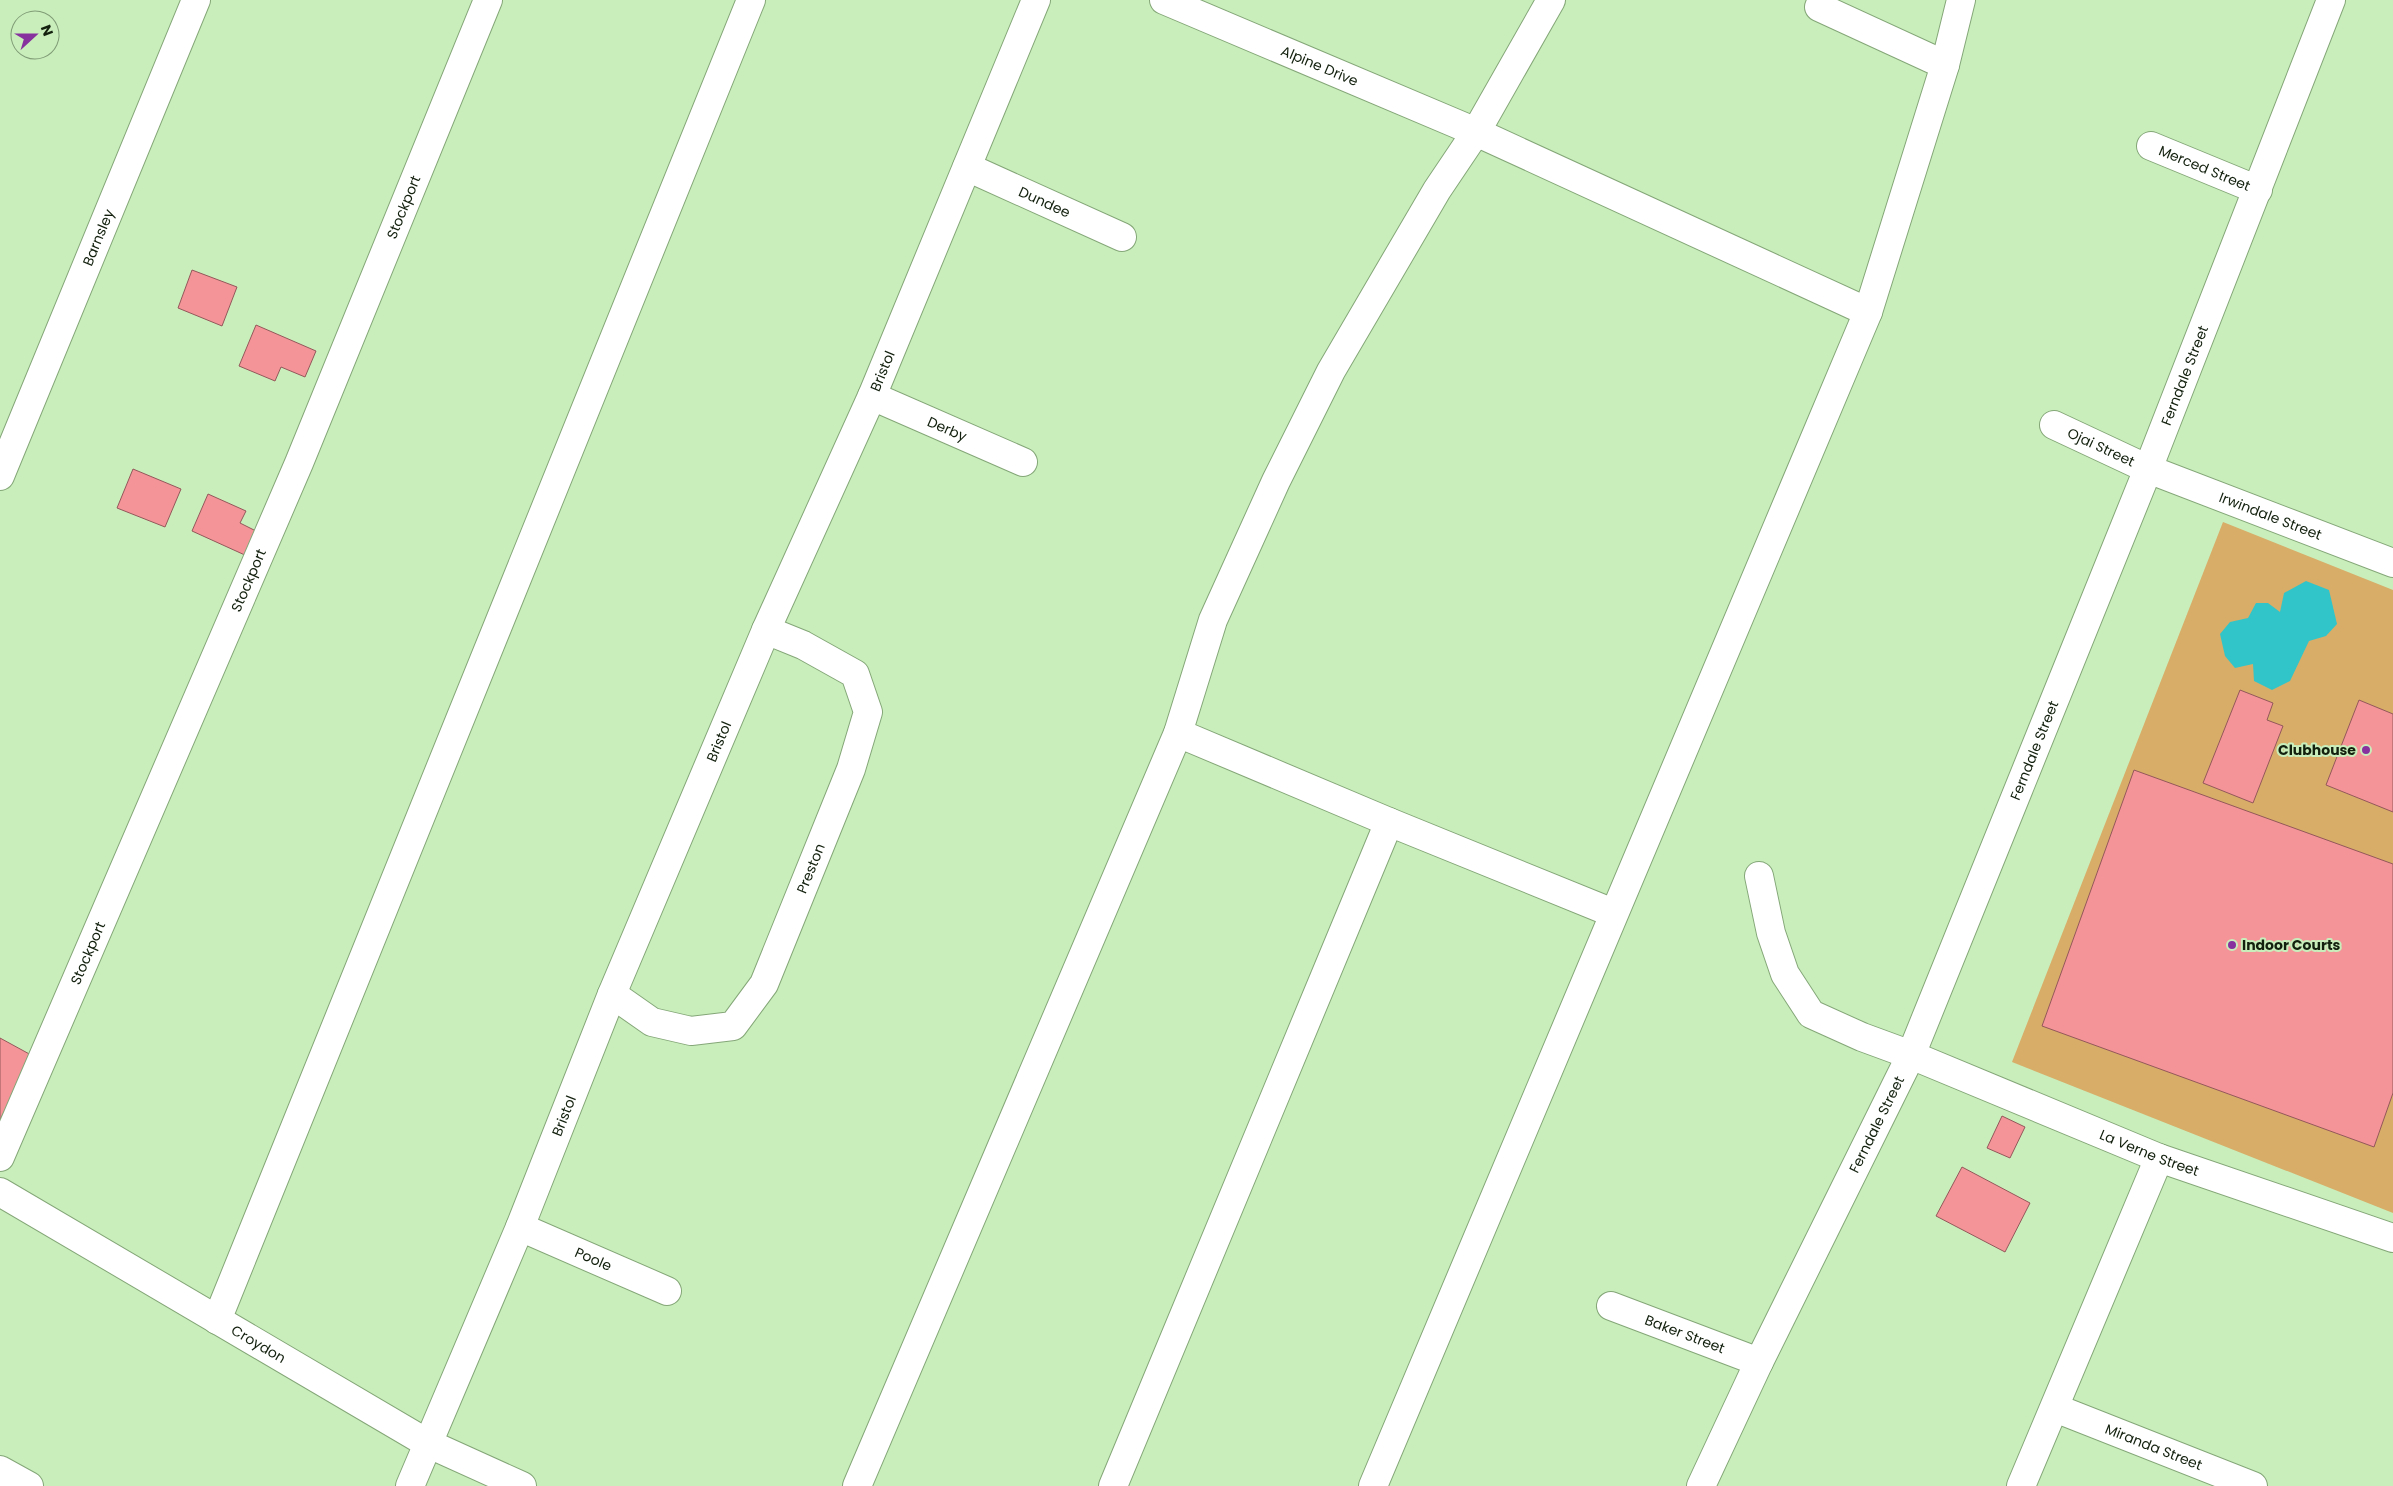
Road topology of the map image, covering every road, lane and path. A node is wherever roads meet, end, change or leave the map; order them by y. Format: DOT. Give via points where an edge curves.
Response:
graph roads {
  1 [pos="196,0"];
  2 [pos="488,0"];
  3 [pos="751,0"];
  4 [pos="1036,0"];
  5 [pos="1164,0"];
  6 [pos="1551,0"];
  7 [pos="1961,0"];
  8 [pos="2331,0"];
  9 [pos="1819,7"];
  10 [pos="1946,64"];
  11 [pos="1476,132"];
  12 [pos="2151,146"];
  13 [pos="966,167"];
  14 [pos="2258,190"];
  15 [pos="1122,237"];
  16 [pos="1868,312"];
  17 [pos="872,396"];
  18 [pos="2054,425"];
  19 [pos="1023,462"];
  20 [pos="2148,469"];
  21 [pos="0,476"];
  22 [pos="2392,561"];
  23 [pos="766,630"];
  24 [pos="1178,733"];
  25 [pos="1389,822"];
  26 [pos="1759,876"];
  27 [pos="1613,913"];
  28 [pos="612,994"];
  29 [pos="1912,1055"];
  30 [pos="0,1157"];
  31 [pos="2160,1158"];
  32 [pos="0,1192"];
  33 [pos="520,1227"];
  34 [pos="2393,1238"];
  35 [pos="667,1291"];
  36 [pos="1611,1306"];
  37 [pos="218,1320"];
  38 [pos="1759,1362"];
  39 [pos="2055,1408"];
  40 [pos="427,1444"];
  41 [pos="0,1470"];
  42 [pos="29,1486"];
  43 [pos="410,1486"];
  44 [pos="522,1486"];
  45 [pos="856,1486"];
  46 [pos="1113,1486"];
  47 [pos="1373,1486"];
  48 [pos="1701,1486"];
  49 [pos="2021,1486"];
  50 [pos="2253,1486"];
  1 -- 21 [label="street, Barnsley"];
  2 -- 30 [label="street, Stockport" via="299,463"];
  3 -- 37 [label="street"];
  4 -- 13 [label="street, Bristol"];
  5 -- 11 [label="street, Alpine Drive"];
  6 -- 11 [label="street"];
  7 -- 10 [label="street"];
  8 -- 14 [label="street, Ferndale Street"];
  9 -- 10 [label="street"];
  10 -- 16 [label="street"];
  11 -- 16 [label="street, Alpine Drive"];
  11 -- 24 [label="street" via="1331,371 1280,473 1213,620"];
  12 -- 14 [label="street, Merced Street"];
  13 -- 15 [label="street, Dundee"];
  13 -- 17 [label="street, Bristol"];
  14 -- 20 [label="street, Ferndale Street"];
  16 -- 27 [label="street"];
  17 -- 19 [label="street, Derby"];
  17 -- 23 [label="street, Bristol"];
  18 -- 20 [label="street, Ojai Street"];
  20 -- 22 [label="street, Irwindale Street"];
  20 -- 29 [label="street, Ferndale Street"];
  23 -- 28 [label="street, Bristol"];
  23 -- 28 [label="street, Preston" via="803,645 855,674 868,712 852,769 764,984 733,1026 690,1031 652,1022"];
  24 -- 25 [label="street"];
  24 -- 45 [label="street"];
  25 -- 27 [label="street"];
  25 -- 46 [label="street"];
  26 -- 29 [label="street, La Verne Street" via="1785,974 1811,1014"];
  27 -- 47 [label="street"];
  28 -- 33 [label="street, Bristol"];
  29 -- 31 [label="street, La Verne Street"];
  29 -- 38 [label="street, Ferndale Street"];
  31 -- 34 [label="street, La Verne Street"];
  31 -- 39 [label="street"];
  32 -- 37 [label="street, Croydon"];
  33 -- 35 [label="street, Poole"];
  33 -- 40 [label="street, Bristol"];
  36 -- 38 [label="street, Baker Street"];
  37 -- 40 [label="street, Croydon"];
  38 -- 48 [label="street, Ferndale Street"];
  39 -- 49 [label="street"];
  39 -- 50 [label="street, Miranda Street"];
  40 -- 43 [label="street, Bristol"];
  40 -- 44 [label="street, Croydon"];
  41 -- 42 [label="street"];
}
